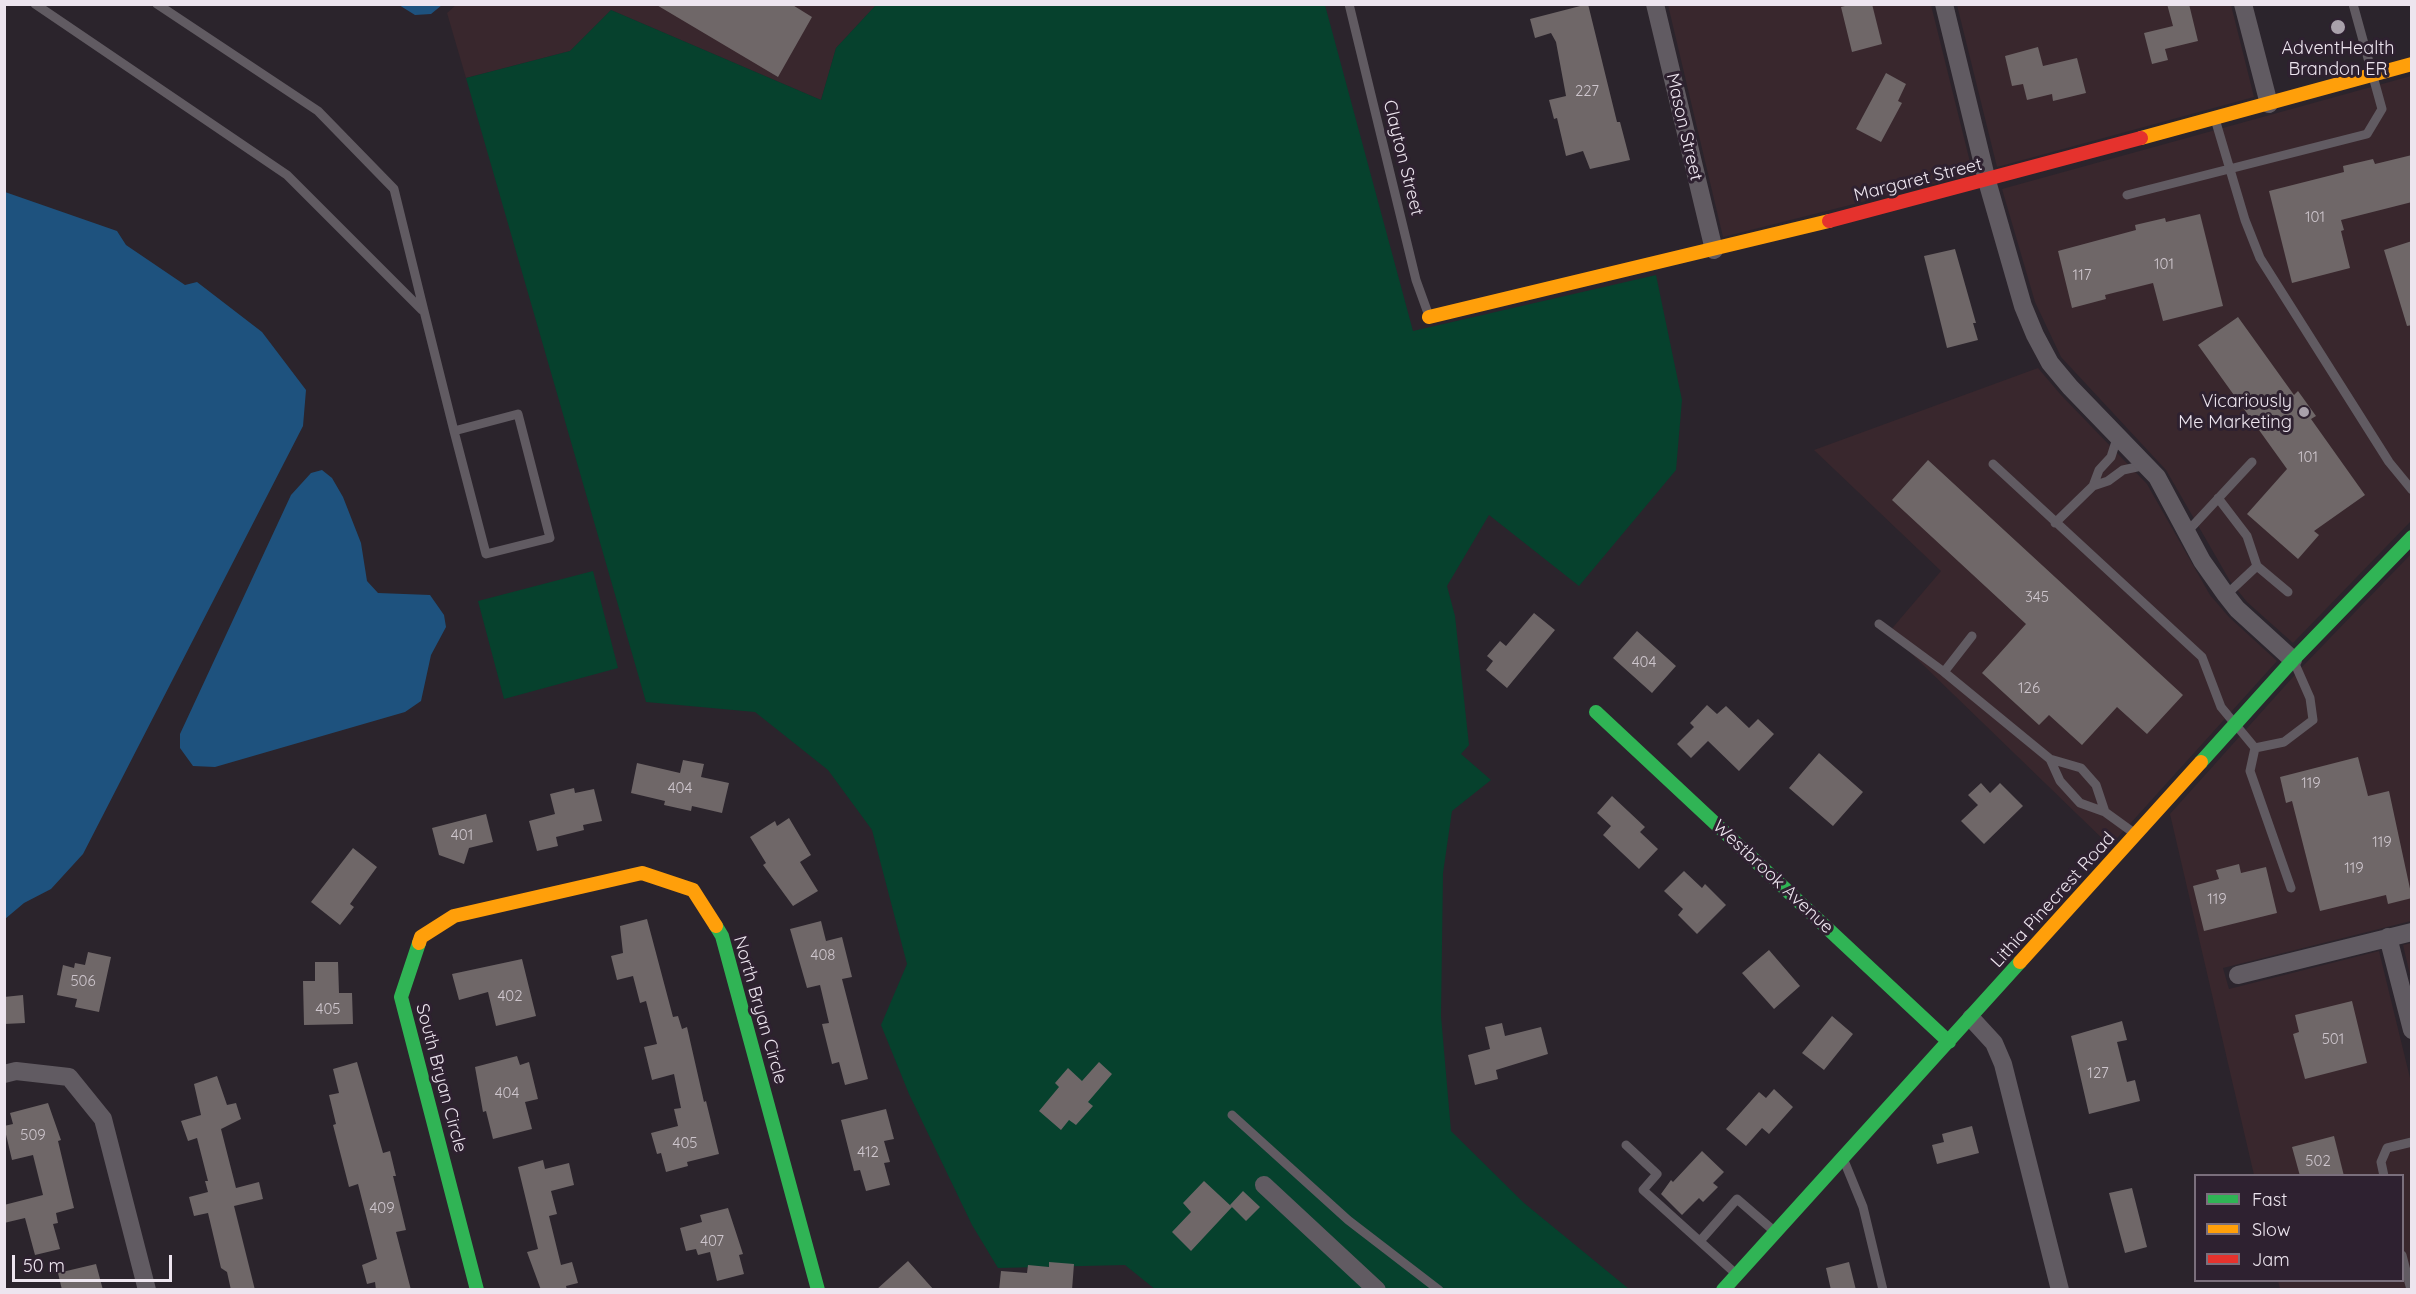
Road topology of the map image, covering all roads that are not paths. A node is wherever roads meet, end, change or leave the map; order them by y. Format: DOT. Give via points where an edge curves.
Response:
graph roads {
  1 [pos="35,4"];
  2 [pos="157,4"];
  3 [pos="1349,4"];
  4 [pos="1655,4"];
  5 [pos="1944,4"];
  6 [pos="2243,4"];
  7 [pos="2353,4"];
  8 [pos="2412,64"];
  9 [pos="2372,75"];
  10 [pos="2269,104"];
  11 [pos="2215,119"];
  12 [pos="2230,169"];
  13 [pos="1988,181"];
  14 [pos="2127,195"];
  15 [pos="1714,250"];
  16 [pos="424,311"];
  17 [pos="1429,317"];
  18 [pos="454,430"];
  19 [pos="2118,435"];
  20 [pos="2252,462"];
  21 [pos="1993,464"];
  22 [pos="2147,465"];
  23 [pos="2093,486"];
  24 [pos="2412,490"];
  25 [pos="2218,498"];
  26 [pos="2055,523"];
  27 [pos="2187,532"];
  28 [pos="2412,537"];
  29 [pos="2257,566"];
  30 [pos="2288,592"];
  31 [pos="2226,595"];
  32 [pos="1879,624"];
  33 [pos="1972,636"];
  34 [pos="2293,660"];
  35 [pos="1944,672"];
  36 [pos="1596,712"];
  37 [pos="2236,724"];
  38 [pos="2255,748"];
  39 [pos="2050,759"];
  40 [pos="2105,812"];
  41 [pos="2136,835"];
  42 [pos="2291,888"];
  43 [pos="548,896"];
  44 [pos="2412,932"];
  45 [pos="2388,937"];
  46 [pos="2238,975"];
  47 [pos="1971,1018"];
  48 [pos="2412,1030"];
  49 [pos="1949,1042"];
  50 [pos="4,1074"];
  51 [pos="1232,1115"];
  52 [pos="2412,1142"];
  53 [pos="1626,1145"];
  54 [pos="1843,1158"];
  55 [pos="2384,1174"];
  56 [pos="1264,1185"];
  57 [pos="1776,1233"];
  58 [pos="1700,1242"];
  59 [pos="2404,1259"];
  60 [pos="1737,1275"];
  61 [pos="147,1290"];
  62 [pos="477,1290"];
  63 [pos="818,1290"];
  64 [pos="1377,1290"];
  65 [pos="1439,1290"];
  66 [pos="1723,1290"];
  67 [pos="1883,1290"];
  68 [pos="2060,1290"];
  69 [pos="2411,1290"];
  1 -- 16 [label="lane" via="287,175"];
  2 -- 16 [label="lane" via="318,111 394,189"];
  3 -- 17 [label="lane, Clayton Street" via="1416,280"];
  4 -- 15 [label="street, Mason Street"];
  5 -- 13 [label="street"];
  6 -- 10 [label="street"];
  7 -- 9 [label="lane"];
  8 -- 9 [label="street, Margaret Street"];
  9 -- 10 [label="street, Margaret Street"];
  9 -- 12 [label="lane" via="2382,109 2367,134"];
  10 -- 11 [label="street, Margaret Street"];
  11 -- 12 [label="lane"];
  11 -- 13 [label="street, Margaret Street"];
  12 -- 14 [label="lane"];
  12 -- 24 [label="lane" via="2260,258 2389,462"];
  13 -- 15 [label="street, Margaret Street"];
  13 -- 19 [label="street" via="2023,306 2035,335 2050,363"];
  15 -- 17 [label="street, Margaret Street"];
  16 -- 18 [label="lane"];
  18 -- 18 [label="lane" via="518,414 550,538 486,554"];
  19 -- 22 [label="street"];
  19 -- 23 [label="lane" via="2111,457 2099,470"];
  20 -- 25 [label="lane"];
  21 -- 26 [label="lane"];
  22 -- 23 [label="lane" via="2123,470"];
  22 -- 27 [label="street" via="2173,502"];
  23 -- 26 [label="lane"];
  25 -- 27 [label="lane"];
  25 -- 29 [label="lane" via="2247,536"];
  26 -- 37 [label="lane" via="2202,657 2221,707"];
  27 -- 31 [label="street"];
  28 -- 34 [label="street, Lithia Pinecrest Road"];
  29 -- 30 [label="lane"];
  29 -- 31 [label="lane"];
  31 -- 34 [label="street"];
  32 -- 35 [label="lane"];
  33 -- 35 [label="lane"];
  34 -- 37 [label="street, Lithia Pinecrest Road"];
  34 -- 38 [label="lane" via="2310,698 2313,720 2284,742"];
  35 -- 39 [label="lane"];
  36 -- 49 [label="street, Westbrook Avenue"];
  37 -- 38 [label="lane"];
  37 -- 41 [label="street, Lithia Pinecrest Road"];
  38 -- 42 [label="lane" via="2250,771"];
  39 -- 40 [label="lane" via="2060,781 2080,803"];
  39 -- 40 [label="lane" via="2081,768 2096,785"];
  40 -- 41 [label="lane"];
  41 -- 47 [label="street, Lithia Pinecrest Road"];
  43 -- 62 [label="street, South Bryan Circle" via="454,916 421,937 401,997"];
  43 -- 63 [label="street, North Bryan Circle" via="642,873 693,890 722,936"];
  44 -- 45 [label="street"];
  45 -- 46 [label="street"];
  45 -- 48 [label="street"];
  47 -- 49 [label="street, Lithia Pinecrest Road"];
  47 -- 68 [label="street" via="1994,1043 2004,1064"];
  49 -- 54 [label="street, Lithia Pinecrest Road"];
  50 -- 61 [label="street" via="16,1071 69,1077 104,1119"];
  51 -- 65 [label="lane" via="1348,1220"];
  52 -- 55 [label="lane" via="2387,1148 2381,1161"];
  53 -- 58 [label="lane" via="1657,1174 1643,1190"];
  54 -- 57 [label="street, Lithia Pinecrest Road"];
  54 -- 67 [label="lane" via="1863,1207"];
  56 -- 64 [label="street"];
  57 -- 58 [label="lane" via="1737,1199"];
  57 -- 60 [label="street, Lithia Pinecrest Road"];
  58 -- 60 [label="lane"];
  59 -- 69 [label="lane"];
  60 -- 66 [label="street, Lithia Pinecrest Road"];
}
